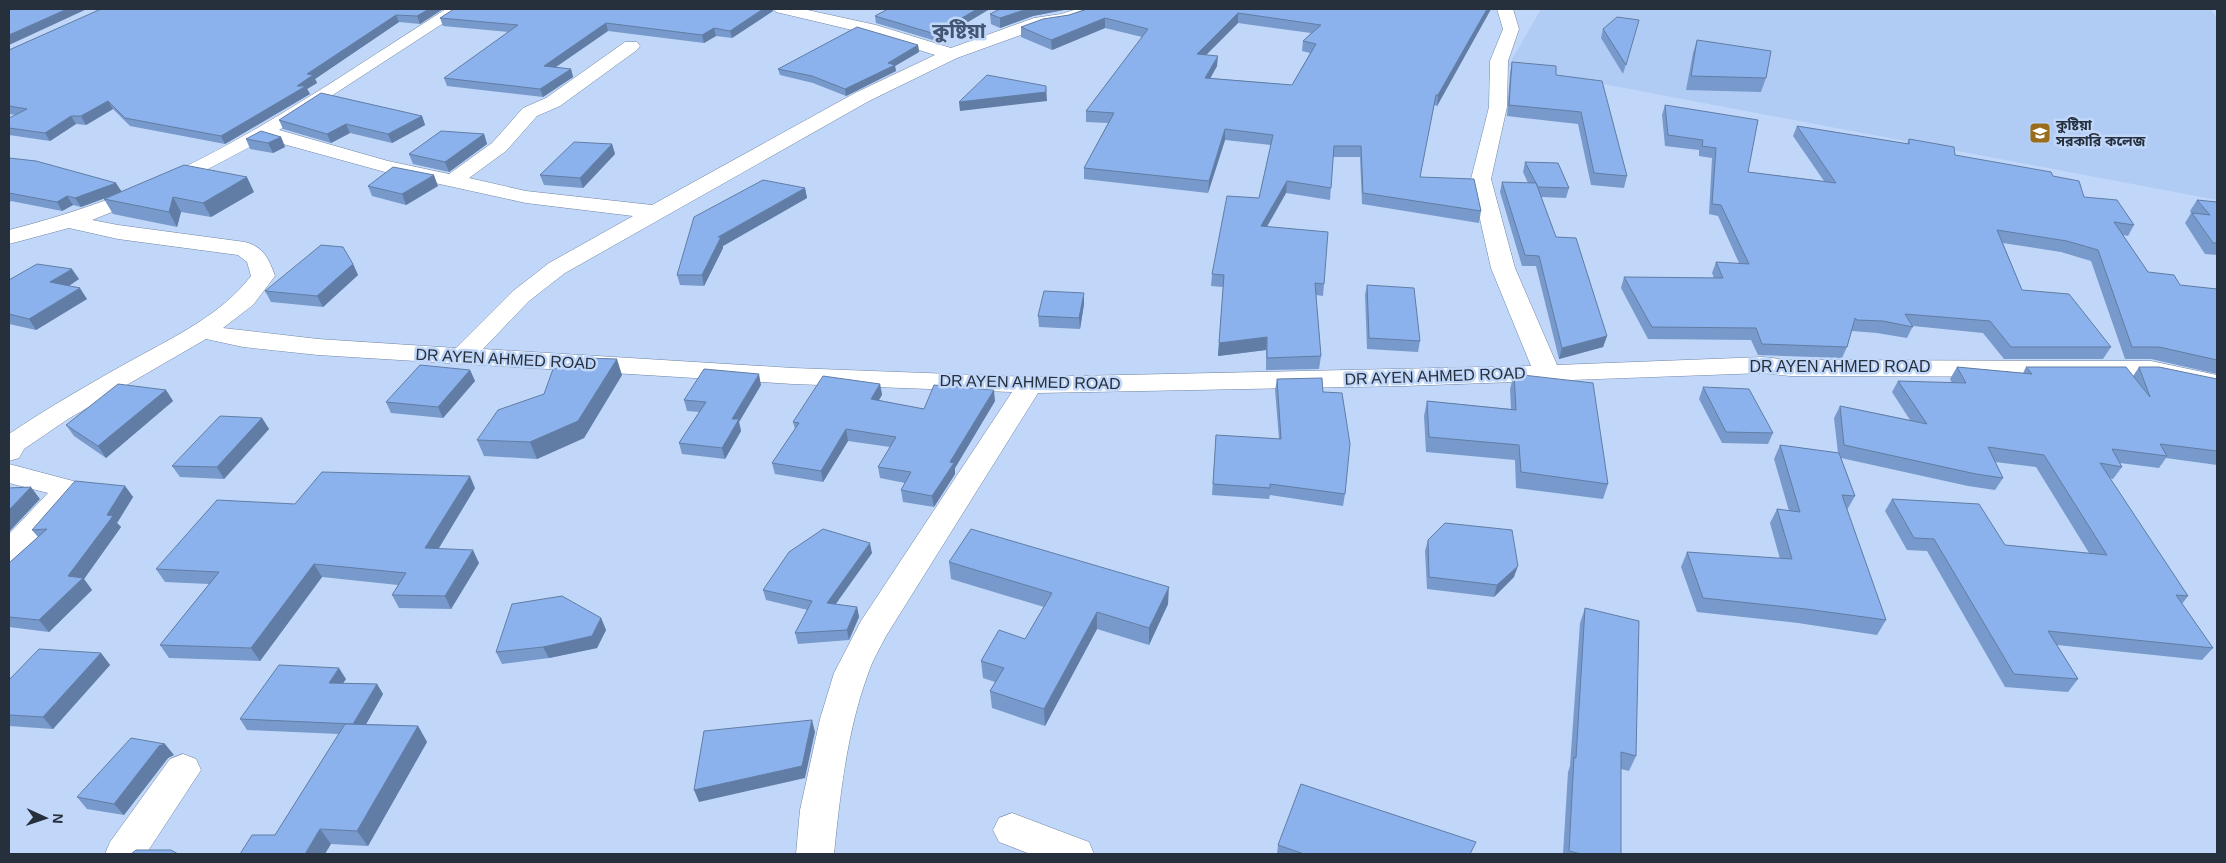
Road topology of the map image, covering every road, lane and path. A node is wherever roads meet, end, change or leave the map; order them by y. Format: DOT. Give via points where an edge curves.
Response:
graph roads {
  1 [pos="457,9"];
  2 [pos="782,9"];
  3 [pos="1093,9"];
  4 [pos="1505,9"];
  5 [pos="630,46"];
  6 [pos="951,54"];
  7 [pos="263,132"];
  8 [pos="452,180"];
  9 [pos="655,212"];
  10 [pos="69,221"];
  11 [pos="9,237"];
  12 [pos="202,331"];
  13 [pos="462,356"];
  14 [pos="1548,372"];
  15 [pos="2217,382"];
  16 [pos="1030,385"];
  17 [pos="9,452"];
  18 [pos="9,473"];
  19 [pos="9,553"];
  20 [pos="183,770"];
  21 [pos="1012,830"];
  22 [pos="124,854"];
  23 [pos="814,854"];
  24 [pos="1075,854"];
  1 -- 7 [label="street"];
  2 -- 6 [label="street" via="870,29"];
  3 -- 6 [label="street" via="1063,19 1040,22"];
  4 -- 14 [label="street" via="1511,29 1499,61 1498,107 1481,179 1503,268"];
  5 -- 8 [label="street" via="553,102 530,112 499,147"];
  6 -- 9 [label="street" via="862,97"];
  7 -- 8 [label="street" via="385,166"];
  7 -- 10 [label="street" via="167,183"];
  8 -- 9 [label="street" via="526,197"];
  9 -- 13 [label="street" via="557,268 521,296"];
  10 -- 11 [label="street"];
  10 -- 12 [label="street" via="118,232 245,249 258,259 262,276 244,300"];
  12 -- 13 [label="street, DR AYEN AHMED ROAD" via="318,347"];
  12 -- 17 [label="street" via="58,413 13,444"];
  13 -- 16 [label="street, DR AYEN AHMED ROAD" via="793,376"];
  14 -- 15 [label="street, DR AYEN AHMED ROAD" via="1764,365 1790,368 2151,369"];
  14 -- 16 [label="street, DR AYEN AHMED ROAD"];
  16 -- 23 [label="street" via="872,630 851,673 819,810"];
  18 -- 19 [label="street" via="66,489"];
  20 -- 22 [label="street"];
  21 -- 24 [label="street"];
}
